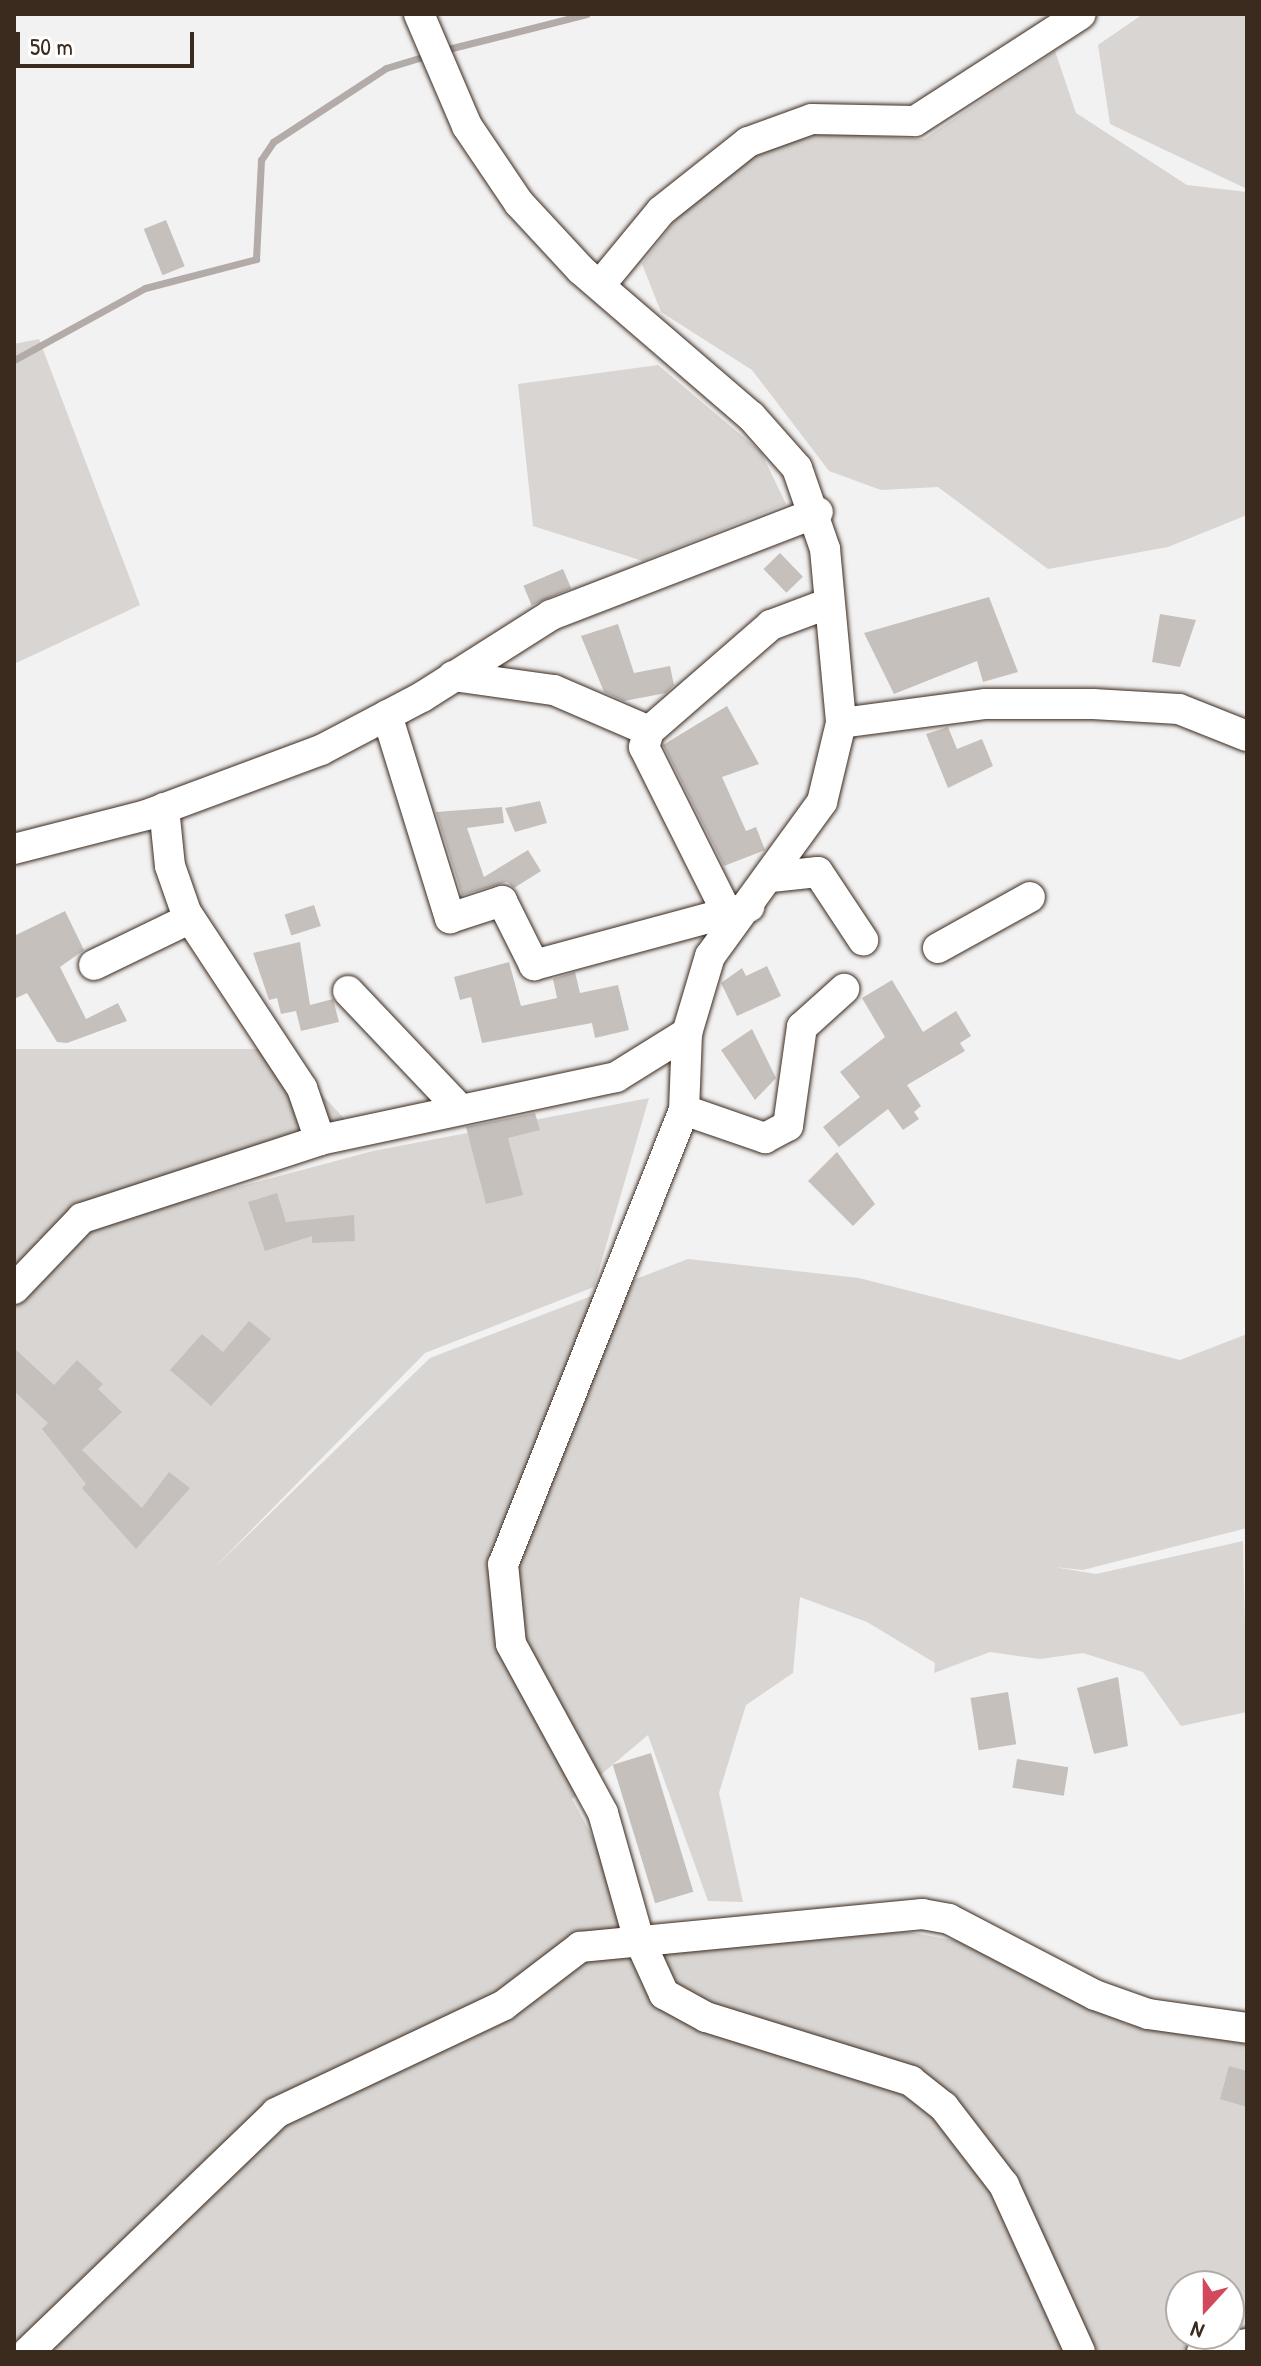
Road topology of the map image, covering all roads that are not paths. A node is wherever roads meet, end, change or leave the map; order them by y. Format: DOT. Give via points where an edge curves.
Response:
graph roads {
  1 [pos="1081,14"];
  2 [pos="422,20"];
  3 [pos="600,285"];
  4 [pos="818,512"];
  5 [pos="827,604"];
  6 [pos="453,676"];
  7 [pos="387,715"];
  8 [pos="841,723"];
  9 [pos="649,731"];
  10 [pos="1247,736"];
  11 [pos="164,808"];
  12 [pos="14,849"];
  13 [pos="771,877"];
  14 [pos="1030,897"];
  15 [pos="738,910"];
  16 [pos="189,919"];
  17 [pos="863,940"];
  18 [pos="938,948"];
  19 [pos="94,965"];
  20 [pos="844,989"];
  21 [pos="348,991"];
  22 [pos="687,1033"];
  23 [pos="457,1106"];
  24 [pos="684,1110"];
  25 [pos="320,1140"];
  26 [pos="14,1289"];
  27 [pos="638,1937"];
  28 [pos="1247,2028"];
  29 [pos="1247,2344"];
  30 [pos="28,2352"];
  31 [pos="1080,2352"];
  32 [pos="1202,2352"];
  1 -- 3 [label="street" via="915,121 812,119 748,142 661,211"];
  2 -- 3 [label="street" via="492,167"];
  3 -- 4 [label="street" via="769,435 797,468"];
  4 -- 5 [label="street"];
  4 -- 6 [label="street" via="551,615"];
  5 -- 8 [label="street"];
  5 -- 9 [label="street" via="771,625"];
  6 -- 7 [label="street"];
  6 -- 9 [label="street" via="554,690"];
  7 -- 11 [label="street" via="321,750"];
  7 -- 15 [label="street" via="450,918 502,901 534,965"];
  8 -- 10 [label="street" via="986,704 1093,704 1179,709"];
  8 -- 13 [label="street" via="822,802"];
  9 -- 15 [label="street" via="644,747"];
  11 -- 12 [label="street"];
  11 -- 16 [label="street" via="170,866"];
  13 -- 15 [label="street"];
  13 -- 17 [label="street" via="818,872"];
  14 -- 18 [label="street"];
  15 -- 22 [label="street" via="710,956"];
  16 -- 19 [label="street"];
  16 -- 25 [label="street" via="302,1088"];
  20 -- 24 [label="street" via="802,1027 788,1126 765,1138"];
  21 -- 23 [label="street"];
  22 -- 23 [label="street" via="616,1077"];
  22 -- 24 [label="street"];
  23 -- 25 [label="street"];
  24 -- 27 [label="street" via="503,1564 511,1644 603,1813"];
  25 -- 26 [label="street" via="82,1218"];
  27 -- 28 [label="street" via="922,1914 1148,2014"];
  27 -- 30 [label="street" via="580,1947 504,2005 276,2113"];
  27 -- 31 [label="street" via="664,1994 706,2017 911,2081 944,2107 1004,2185"];
  29 -- 32 [label="street"];
}
